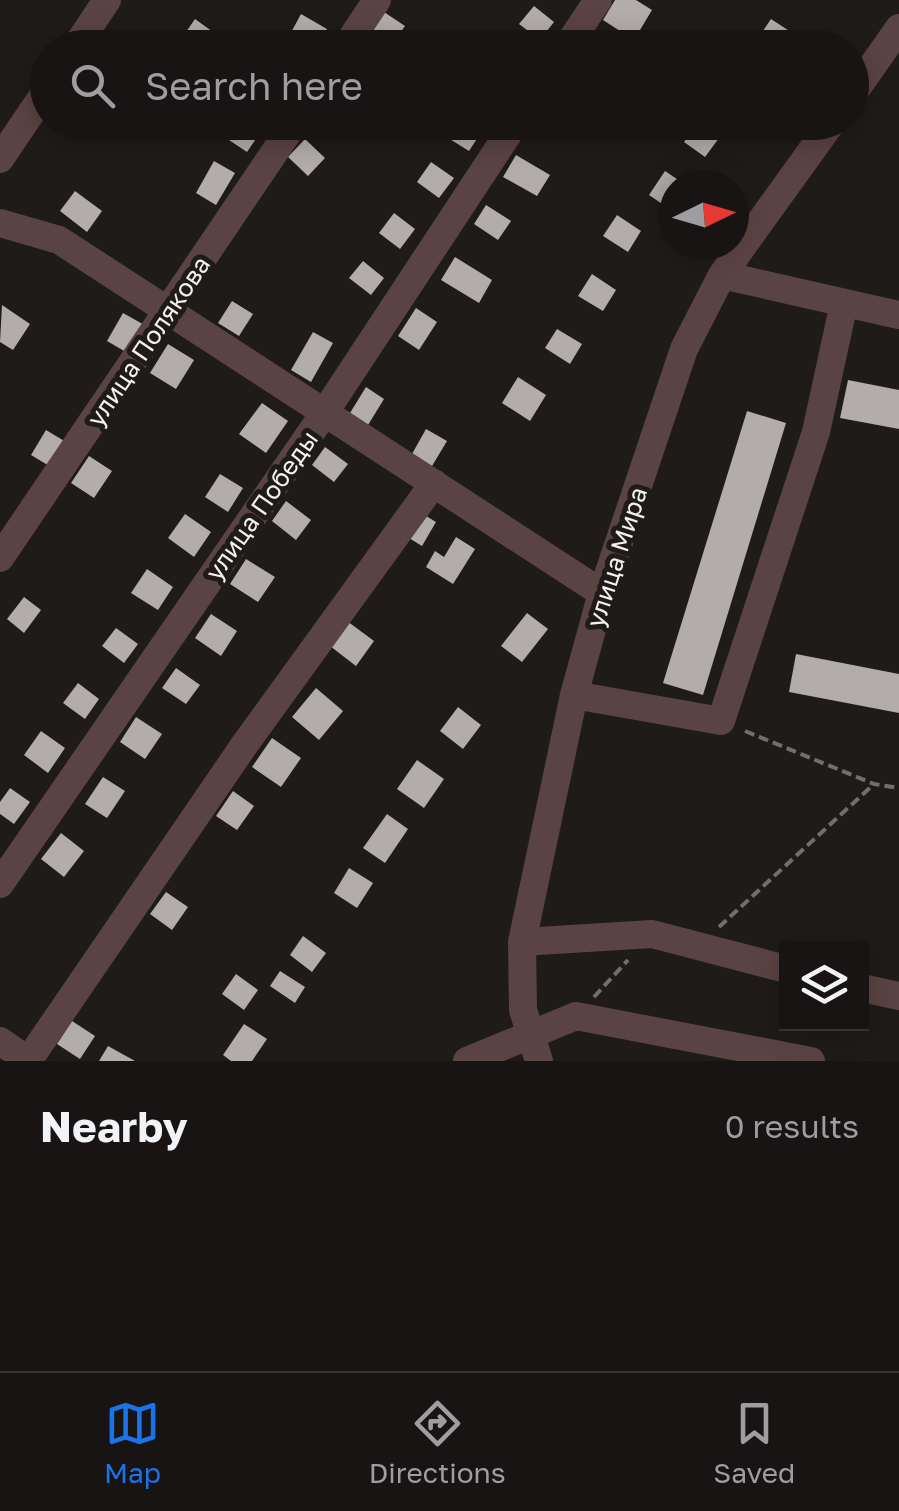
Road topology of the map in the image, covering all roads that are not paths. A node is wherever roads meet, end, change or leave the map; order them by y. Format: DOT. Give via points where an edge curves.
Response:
graph roads {
  1 [pos="107,0"];
  2 [pos="377,0"];
  3 [pos="598,0"];
  4 [pos="899,28"];
  5 [pos="87,30"];
  6 [pos="357,30"];
  7 [pos="578,30"];
  8 [pos="869,71"];
  9 [pos="30,114"];
  10 [pos="283,140"];
  11 [pos="504,140"];
  12 [pos="819,140"];
  13 [pos="0,158"];
  14 [pos="0,223"];
  15 [pos="722,275"];
  16 [pos="844,302"];
  17 [pos="168,312"];
  18 [pos="899,315"];
  19 [pos="324,412"];
  20 [pos="434,482"];
  21 [pos="0,558"];
  22 [pos="602,593"];
  23 [pos="574,695"];
  24 [pos="0,884"];
  25 [pos="522,942"];
  26 [pos="779,967"];
  27 [pos="869,990"];
  28 [pos="899,996"];
  29 [pos="0,1041"];
  30 [pos="534,1048"];
  31 [pos="691,1050"];
  32 [pos="28,1061"];
  33 [pos="468,1061"];
  34 [pos="811,1061"];
  1 -- 5 [label="street"];
  2 -- 6 [label="street"];
  3 -- 7 [label="street"];
  4 -- 8 [label="street"];
  9 -- 13 [label="street"];
  10 -- 17 [label="street, улица Полякова"];
  11 -- 19 [label="street, улица Победы"];
  12 -- 15 [label="street, улица Мира"];
  14 -- 17 [label="street" via="59,240"];
  15 -- 16 [label="street"];
  15 -- 22 [label="street, улица Мира" via="684,348"];
  16 -- 18 [label="street"];
  16 -- 23 [label="street" via="816,432 720,721"];
  17 -- 19 [label="street"];
  17 -- 21 [label="street, улица Полякова"];
  19 -- 20 [label="street"];
  19 -- 24 [label="street, улица Победы"];
  20 -- 22 [label="street"];
  20 -- 32 [label="street"];
  22 -- 23 [label="street, улица Мира"];
  23 -- 25 [label="street, улица Мира"];
  25 -- 26 [label="street" via="652,934"];
  25 -- 30 [label="street, улица Мира" via="522,1010"];
  27 -- 28 [label="street"];
  29 -- 32 [label="street"];
  30 -- 31 [label="street" via="576,1016"];
  30 -- 33 [label="street"];
  31 -- 34 [label="street"];
}
